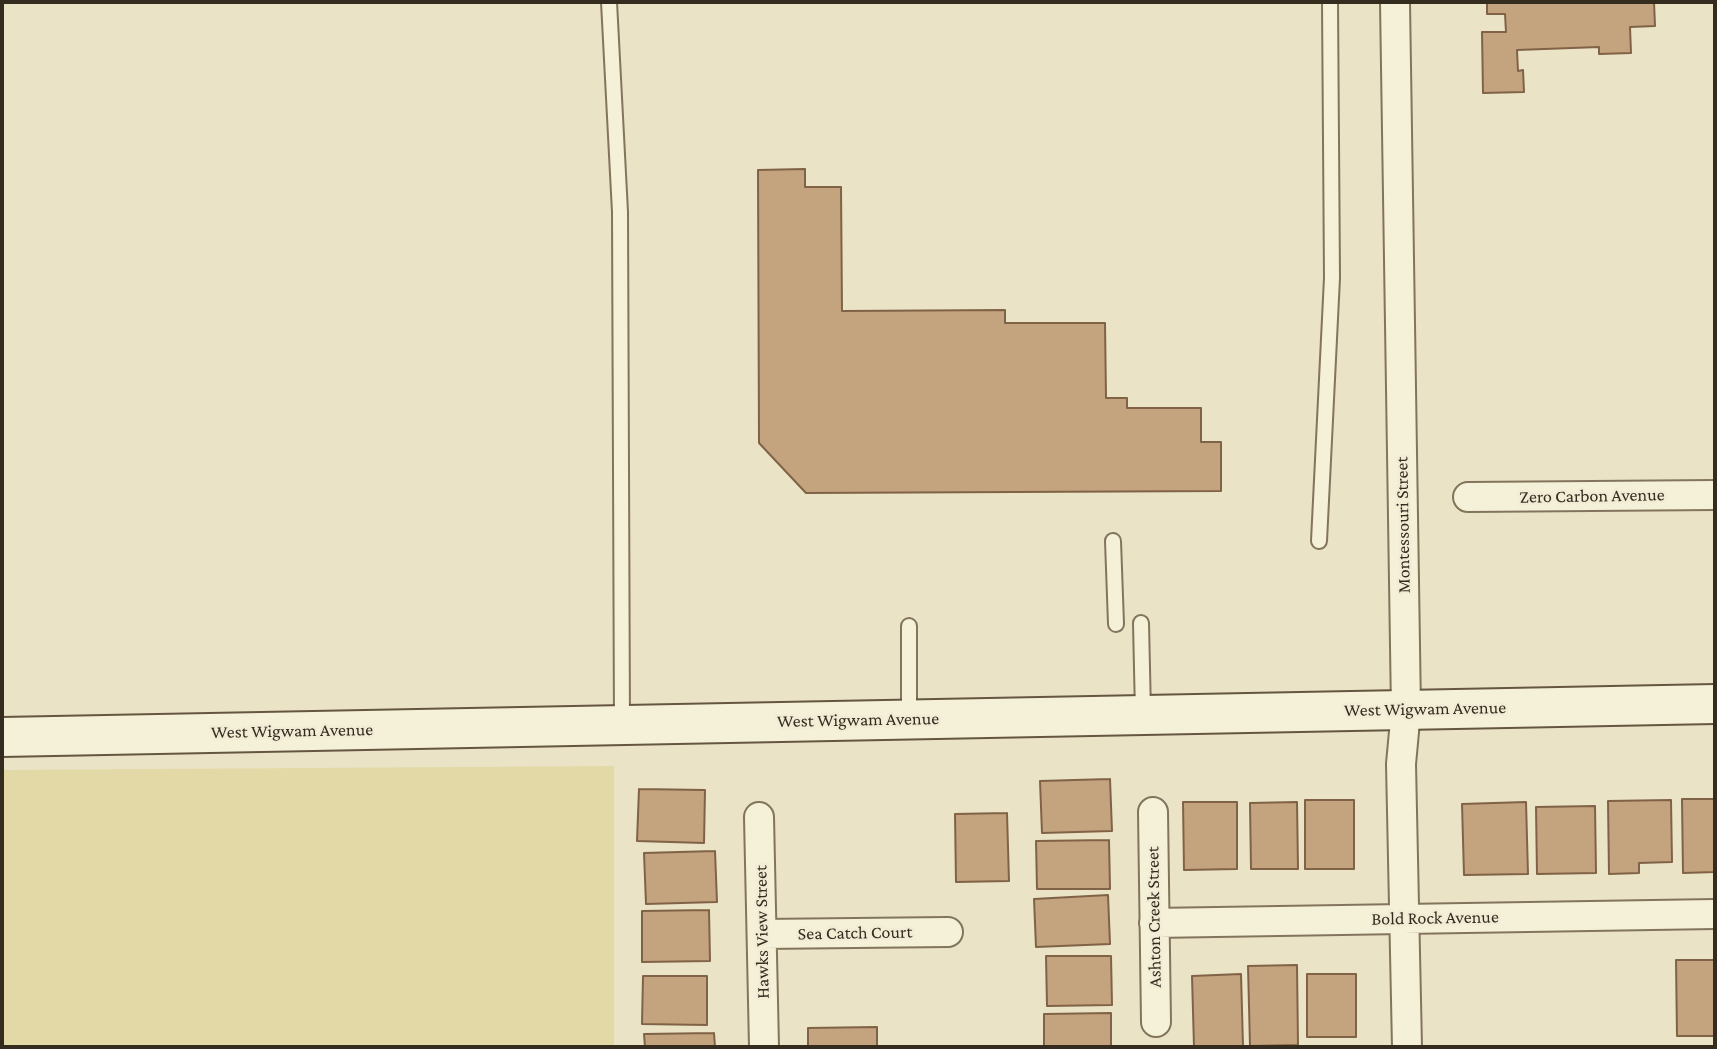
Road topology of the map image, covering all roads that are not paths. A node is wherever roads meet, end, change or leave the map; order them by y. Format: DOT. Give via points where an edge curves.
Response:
graph roads {
  1 [pos="609,2"];
  2 [pos="1330,2"];
  3 [pos="1395,2"];
  4 [pos="1715,495"];
  5 [pos="1468,497"];
  6 [pos="1113,541"];
  7 [pos="1319,541"];
  8 [pos="1141,623"];
  9 [pos="1116,624"];
  10 [pos="909,626"];
  11 [pos="1715,704"];
  12 [pos="1406,710"];
  13 [pos="1143,714"];
  14 [pos="909,719"];
  15 [pos="622,724"];
  16 [pos="2,737"];
  17 [pos="1153,813"];
  18 [pos="759,817"];
  19 [pos="1715,914"];
  20 [pos="1404,919"];
  21 [pos="1154,923"];
  22 [pos="948,932"];
  23 [pos="762,934"];
  24 [pos="1156,1022"];
  25 [pos="764,1047"];
  26 [pos="1407,1047"];
  1 -- 15 [label="lane" via="620,212"];
  2 -- 7 [label="lane" via="1332,278"];
  3 -- 12 [label="street, Montessouri Street"];
  4 -- 5 [label="street, Zero Carbon Avenue"];
  6 -- 9 [label="lane"];
  8 -- 13 [label="lane"];
  10 -- 14 [label="lane"];
  11 -- 12 [label="street, West Wigwam Avenue"];
  12 -- 13 [label="street, West Wigwam Avenue"];
  12 -- 20 [label="street, Montessouri Street" via="1401,764"];
  13 -- 14 [label="street, West Wigwam Avenue"];
  14 -- 15 [label="street, West Wigwam Avenue"];
  15 -- 16 [label="street, West Wigwam Avenue"];
  17 -- 21 [label="street, Ashton Creek Street"];
  18 -- 23 [label="street, Hawks View Street"];
  19 -- 20 [label="street, Bold Rock Avenue"];
  20 -- 21 [label="street, Bold Rock Avenue"];
  20 -- 26 [label="street, Montessouri Street"];
  21 -- 24 [label="street, Ashton Creek Street"];
  22 -- 23 [label="street, Sea Catch Court"];
  23 -- 25 [label="street, Hawks View Street"];
}
